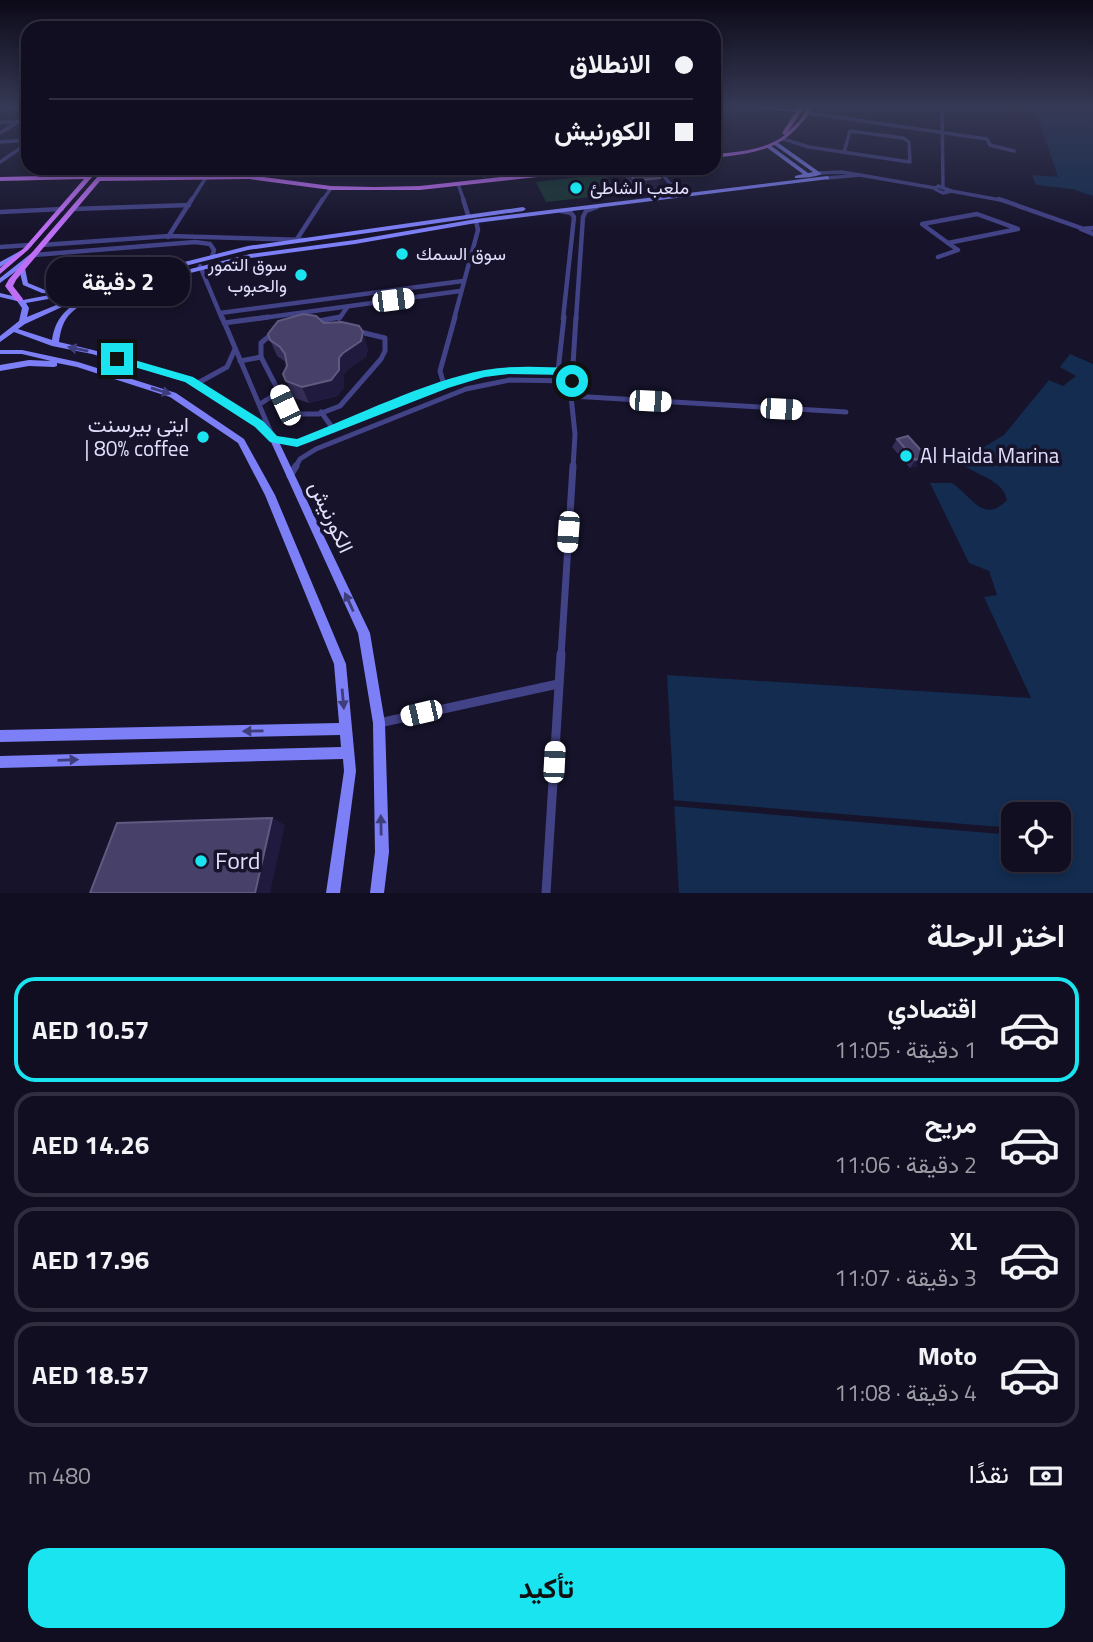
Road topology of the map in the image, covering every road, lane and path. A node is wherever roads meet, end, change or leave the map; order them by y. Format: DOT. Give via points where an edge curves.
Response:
graph roads {
  1 [pos="19,149"];
  2 [pos="739,149"];
  3 [pos="748,149"];
  4 [pos="775,149"];
  5 [pos="776,149"];
  6 [pos="821,149"];
  7 [pos="846,149"];
  8 [pos="909,149"];
  9 [pos="943,149"];
  10 [pos="1005,149"];
  11 [pos="1014,151"];
  12 [pos="845,152"];
  13 [pos="721,153"];
  14 [pos="721,153"];
  15 [pos="0,156"];
  16 [pos="10,156"];
  17 [pos="0,162"];
  18 [pos="73,175"];
  19 [pos="87,175"];
  20 [pos="127,175"];
  21 [pos="286,175"];
  22 [pos="455,175"];
  23 [pos="532,175"];
  24 [pos="663,175"];
  25 [pos="807,175"];
  26 [pos="860,175"];
  27 [pos="120,176"];
  28 [pos="207,176"];
  29 [pos="100,177"];
  30 [pos="816,177"];
  31 [pos="65,178"];
  32 [pos="827,178"];
  33 [pos="82,179"];
  34 [pos="0,181"];
  35 [pos="458,184"];
  36 [pos="943,186"];
  37 [pos="331,188"];
  38 [pos="935,188"];
  39 [pos="951,191"];
  40 [pos="677,192"];
  41 [pos="189,205"];
  42 [pos="601,205"];
  43 [pos="62,209"];
  44 [pos="73,209"];
  45 [pos="555,211"];
  46 [pos="0,212"];
  47 [pos="468,215"];
  48 [pos="476,221"];
  49 [pos="1081,228"];
  50 [pos="1093,229"];
  51 [pos="1093,234"];
  52 [pos="169,236"];
  53 [pos="301,239"];
  54 [pos="165,243"];
  55 [pos="948,243"];
  56 [pos="0,247"];
  57 [pos="28,247"];
  58 [pos="38,250"];
  59 [pos="212,257"];
  60 [pos="938,257"];
  61 [pos="0,265"];
  62 [pos="9,266"];
  63 [pos="200,267"];
  64 [pos="22,268"];
  65 [pos="0,273"];
  66 [pos="0,281"];
  67 [pos="463,281"];
  68 [pos="81,290"];
  69 [pos="460,291"];
  70 [pos="0,295"];
  71 [pos="93,295"];
  72 [pos="21,301"];
  73 [pos="349,306"];
  74 [pos="220,313"];
  75 [pos="271,316"];
  76 [pos="339,319"];
  77 [pos="276,321"];
  78 [pos="224,323"];
  79 [pos="304,323"];
  80 [pos="18,326"];
  81 [pos="281,327"];
  82 [pos="341,328"];
  83 [pos="351,330"];
  84 [pos="0,340"];
  85 [pos="55,344"];
  86 [pos="235,349"];
  87 [pos="0,352"];
  88 [pos="261,357"];
  89 [pos="240,361"];
  90 [pos="78,365"];
  91 [pos="0,368"];
  92 [pos="558,371"];
  93 [pos="572,371"];
  94 [pos="557,380"];
  95 [pos="572,381"];
  96 [pos="196,384"];
  97 [pos="444,385"];
  98 [pos="279,392"];
  99 [pos="571,396"];
  100 [pos="260,404"];
  101 [pos="321,412"];
  102 [pos="846,412"];
  103 [pos="334,430"];
  104 [pos="274,439"];
  105 [pos="290,476"];
  106 [pos="558,684"];
  107 [pos="379,723"];
  108 [pos="346,729"];
  109 [pos="0,736"];
  110 [pos="348,753"];
  111 [pos="0,762"];
  112 [pos="333,893"];
  113 [pos="377,893"];
  114 [pos="546,893"];
  1 -- 16 [label="street"];
  2 -- 13 [label="main road"];
  3 -- 14 [label="main road"];
  4 -- 25 [label="main road"];
  5 -- 30 [label="main road"];
  6 -- 12 [label="street"];
  7 -- 12 [label="street"];
  8 -- 12 [label="street" via="910,162"];
  9 -- 36 [label="street"];
  10 -- 11 [label="street"];
  15 -- 16 [label="street"];
  16 -- 17 [label="street"];
  18 -- 31 [label="main road"];
  19 -- 33 [label="main road"];
  20 -- 27 [label="main road"];
  21 -- 22 [label="main road" via="380,183"];
  23 -- 35 [label="main road"];
  24 -- 40 [label="street"];
  25 -- 30 [label="main road"];
  25 -- 40 [label="main road"];
  26 -- 30 [label="street" via="842,172"];
  26 -- 32 [label="street"];
  26 -- 38 [label="street"];
  27 -- 28 [label="main road"];
  27 -- 29 [label="main road"];
  28 -- 37 [label="main road"];
  28 -- 41 [label="street"];
  29 -- 44 [label="main road"];
  30 -- 32 [label="main road"];
  30 -- 42 [label="main road"];
  31 -- 33 [label="main road"];
  31 -- 34 [label="main road"];
  33 -- 34 [label="main road"];
  33 -- 43 [label="main road"];
  35 -- 37 [label="main road"];
  35 -- 47 [label="street"];
  36 -- 38 [label="street"];
  36 -- 39 [label="street"];
  37 -- 53 [label="street"];
  38 -- 39 [label="street"];
  39 -- 49 [label="street" via="1003,200"];
  40 -- 47 [label="main road"];
  41 -- 44 [label="street"];
  41 -- 52 [label="street"];
  42 -- 45 [label="main road"];
  42 -- 93 [label="street" via="583,217"];
  43 -- 46 [label="street"];
  43 -- 57 [label="main road"];
  44 -- 58 [label="main road"];
  45 -- 48 [label="main road"];
  45 -- 92 [label="street" via="574,217"];
  47 -- 53 [label="main road"];
  48 -- 63 [label="main road"];
  48 -- 67 [label="street" via="478,230"];
  49 -- 50 [label="street"];
  49 -- 51 [label="street"];
  52 -- 53 [label="street"];
  52 -- 54 [label="street"];
  52 -- 58 [label="street"];
  53 -- 59 [label="main road"];
  54 -- 58 [label="street"];
  54 -- 59 [label="street" via="210,244"];
  55 -- 55 [label="street" via="922,224 977,214 1018,229"];
  55 -- 60 [label="street" via="958,250"];
  56 -- 57 [label="street"];
  57 -- 61 [label="main road"];
  57 -- 62 [label="main road"];
  58 -- 64 [label="main road"];
  58 -- 66 [label="main road"];
  59 -- 68 [label="main road"];
  62 -- 65 [label="main road"];
  63 -- 71 [label="main road"];
  63 -- 74 [label="street"];
  64 -- 68 [label="main road" via="25,284 34,289"];
  64 -- 72 [label="main road" via="9,286"];
  67 -- 69 [label="street"];
  67 -- 74 [label="street"];
  68 -- 72 [label="main road"];
  69 -- 73 [label="street"];
  69 -- 97 [label="street" via="440,371"];
  70 -- 72 [label="main road"];
  71 -- 80 [label="main road"];
  71 -- 85 [label="main road" via="57,322"];
  72 -- 80 [label="main road" via="26,308"];
  73 -- 75 [label="street"];
  73 -- 76 [label="street"];
  74 -- 78 [label="street"];
  75 -- 77 [label="street"];
  75 -- 78 [label="street"];
  76 -- 79 [label="street"];
  76 -- 82 [label="street"];
  78 -- 86 [label="street"];
  80 -- 84 [label="main road"];
  80 -- 85 [label="main road, الكورنيش"];
  81 -- 88 [label="street" via="261,343"];
  83 -- 101 [label="street" via="385,338 384,354 349,400"];
  96 -- 85 [label="main road, الكورنيش, one-way"];
  86 -- 89 [label="street"];
  86 -- 96 [label="street" via="227,367"];
  87 -- 90 [label="main road" via="22,352"];
  88 -- 89 [label="street"];
  88 -- 98 [label="street"];
  89 -- 100 [label="street"];
  90 -- 91 [label="main road" via="29,363"];
  90 -- 108 [label="main road, one-way" via="173,395 241,441 270,495 340,664"];
  92 -- 93 [label="street"];
  92 -- 94 [label="street"];
  92 -- 97 [label="street" via="509,370"];
  93 -- 95 [label="street"];
  94 -- 95 [label="street"];
  94 -- 99 [label="street"];
  94 -- 105 [label="street" via="510,380 466,389 316,449 300,459"];
  95 -- 99 [label="street"];
  96 -- 104 [label="main road, الكورنيش" via="259,424"];
  97 -- 103 [label="street"];
  98 -- 100 [label="street"];
  98 -- 101 [label="street" via="292,414"];
  99 -- 102 [label="street"];
  99 -- 106 [label="street" via="575,434"];
  100 -- 104 [label="street"];
  101 -- 103 [label="street"];
  103 -- 104 [label="street" via="297,443"];
  104 -- 105 [label="main road, الكورنيش"];
  107 -- 105 [label="main road, الكورنيش, one-way" via="364,633"];
  106 -- 107 [label="street"];
  106 -- 114 [label="street"];
  113 -- 107 [label="main road, الكورنيش, one-way" via="382,852"];
  108 -- 109 [label="main road, one-way"];
  108 -- 110 [label="main road"];
  111 -- 110 [label="main road, one-way"];
  110 -- 112 [label="main road" via="350,771"];
}
